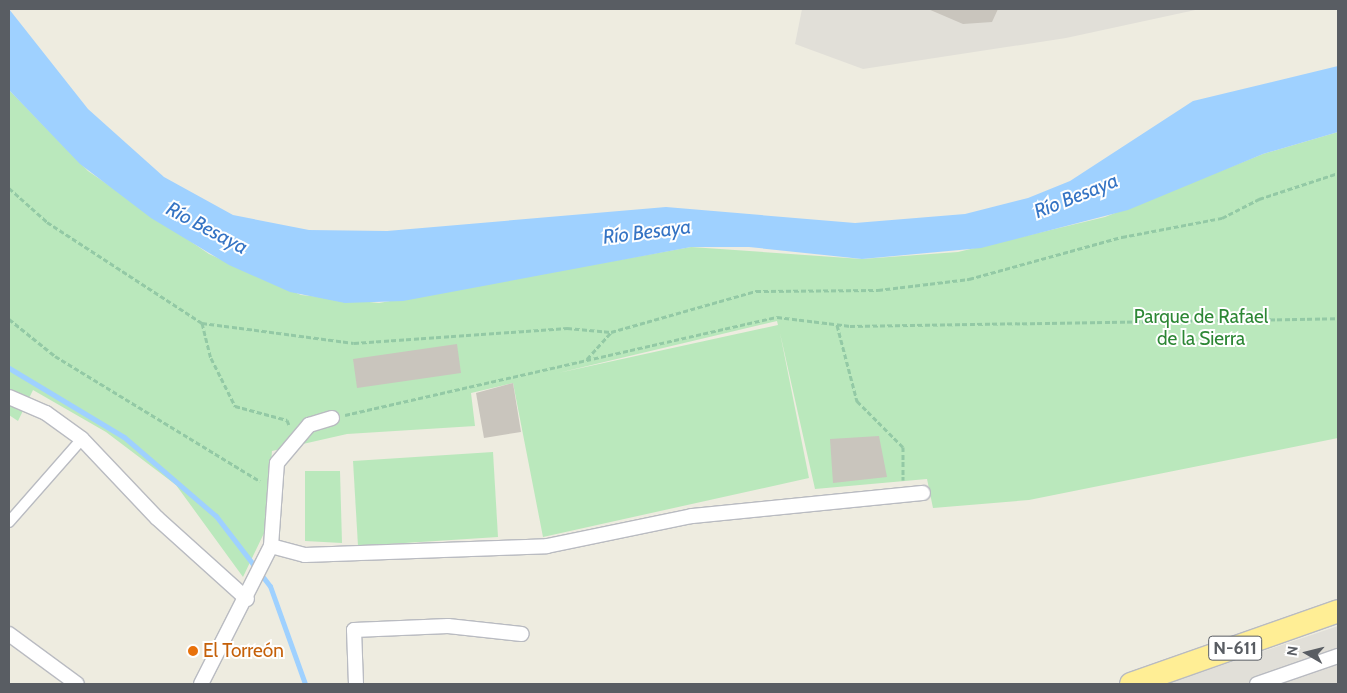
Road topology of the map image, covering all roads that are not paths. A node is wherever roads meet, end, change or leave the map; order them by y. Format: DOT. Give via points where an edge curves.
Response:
graph roads {
  1 [pos="9,397"];
  2 [pos="332,418"];
  3 [pos="82,439"];
  4 [pos="923,493"];
  5 [pos="9,522"];
  6 [pos="270,550"];
  7 [pos="246,599"];
  8 [pos="1338,612"];
  9 [pos="9,634"];
  10 [pos="522,634"];
  11 [pos="1338,656"];
  12 [pos="77,684"];
  13 [pos="201,684"];
  14 [pos="356,684"];
  15 [pos="1132,684"];
  16 [pos="1257,684"];
  1 -- 3 [label="street" via="46,413"];
  2 -- 6 [label="street" via="309,426 277,463"];
  3 -- 5 [label="street"];
  3 -- 7 [label="street" via="157,518"];
  4 -- 6 [label="street" via="692,516 547,546 305,555"];
  6 -- 7 [label="street"];
  7 -- 13 [label="street"];
  8 -- 15 [label="highway, N-611"];
  9 -- 12 [label="street"];
  10 -- 14 [label="street" via="448,626 354,630"];
  11 -- 16 [label="street"];
}
